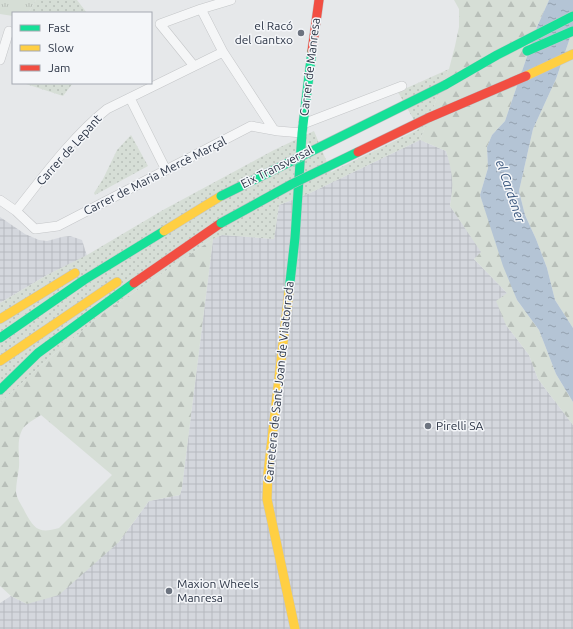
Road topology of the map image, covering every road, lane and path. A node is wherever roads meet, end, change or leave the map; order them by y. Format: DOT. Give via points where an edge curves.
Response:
graph roads {
  1 [pos="231,0"];
  2 [pos="319,0"];
  3 [pos="201,9"];
  4 [pos="573,16"];
  5 [pos="573,30"];
  6 [pos="9,31"];
  7 [pos="223,52"];
  8 [pos="573,54"];
  9 [pos="0,60"];
  10 [pos="573,62"];
  11 [pos="196,65"];
  12 [pos="526,76"];
  13 [pos="445,85"];
  14 [pos="402,86"];
  15 [pos="130,98"];
  16 [pos="302,129"];
  17 [pos="274,130"];
  18 [pos="166,170"];
  19 [pos="221,196"];
  20 [pos="0,200"];
  21 [pos="16,211"];
  22 [pos="221,223"];
  23 [pos="132,240"];
  24 [pos="162,253"];
  25 [pos="86,267"];
  26 [pos="123,278"];
  27 [pos="0,319"];
  28 [pos="0,338"];
  29 [pos="0,361"];
  30 [pos="0,390"];
  31 [pos="295,629"];
  1 -- 3 [label="street"];
  2 -- 16 [label="main road, Carrer de Manresa"];
  3 -- 7 [label="street"];
  3 -- 11 [label="street" via="160,24"];
  4 -- 13 [label="main road"];
  5 -- 13 [label="main road, Eix Transversal"];
  6 -- 9 [label="street"];
  7 -- 11 [label="street, Carrer de Lepant"];
  7 -- 17 [label="street"];
  8 -- 12 [label="main road, Eix Transversal"];
  10 -- 12 [label="main road"];
  11 -- 15 [label="street, Carrer de Lepant"];
  12 -- 22 [label="main road, Eix Transversal, bridge" via="428,118 292,184"];
  13 -- 19 [label="main road, Eix Transversal, bridge"];
  14 -- 16 [label="street"];
  15 -- 18 [label="street"];
  15 -- 21 [label="street, Carrer de Lepant" via="107,109 92,121"];
  16 -- 17 [label="street, Carrer de Maria Mercè Marçal" via="278,132"];
  16 -- 31 [label="main road, Carretera de Sant Joan de Vilatorrada" via="295,238 267,499"];
  17 -- 18 [label="street, Carrer de Maria Mercè Marçal" via="251,126"];
  18 -- 21 [label="street, Carrer de Maria Mercè Marçal" via="58,226 35,229"];
  19 -- 23 [label="main road"];
  19 -- 28 [label="main road, Eix Transversal" via="84,280"];
  20 -- 21 [label="street"];
  22 -- 24 [label="main road, Eix Transversal"];
  22 -- 30 [label="main road" via="44,348"];
  25 -- 27 [label="main road"];
  26 -- 29 [label="main road"];
}
